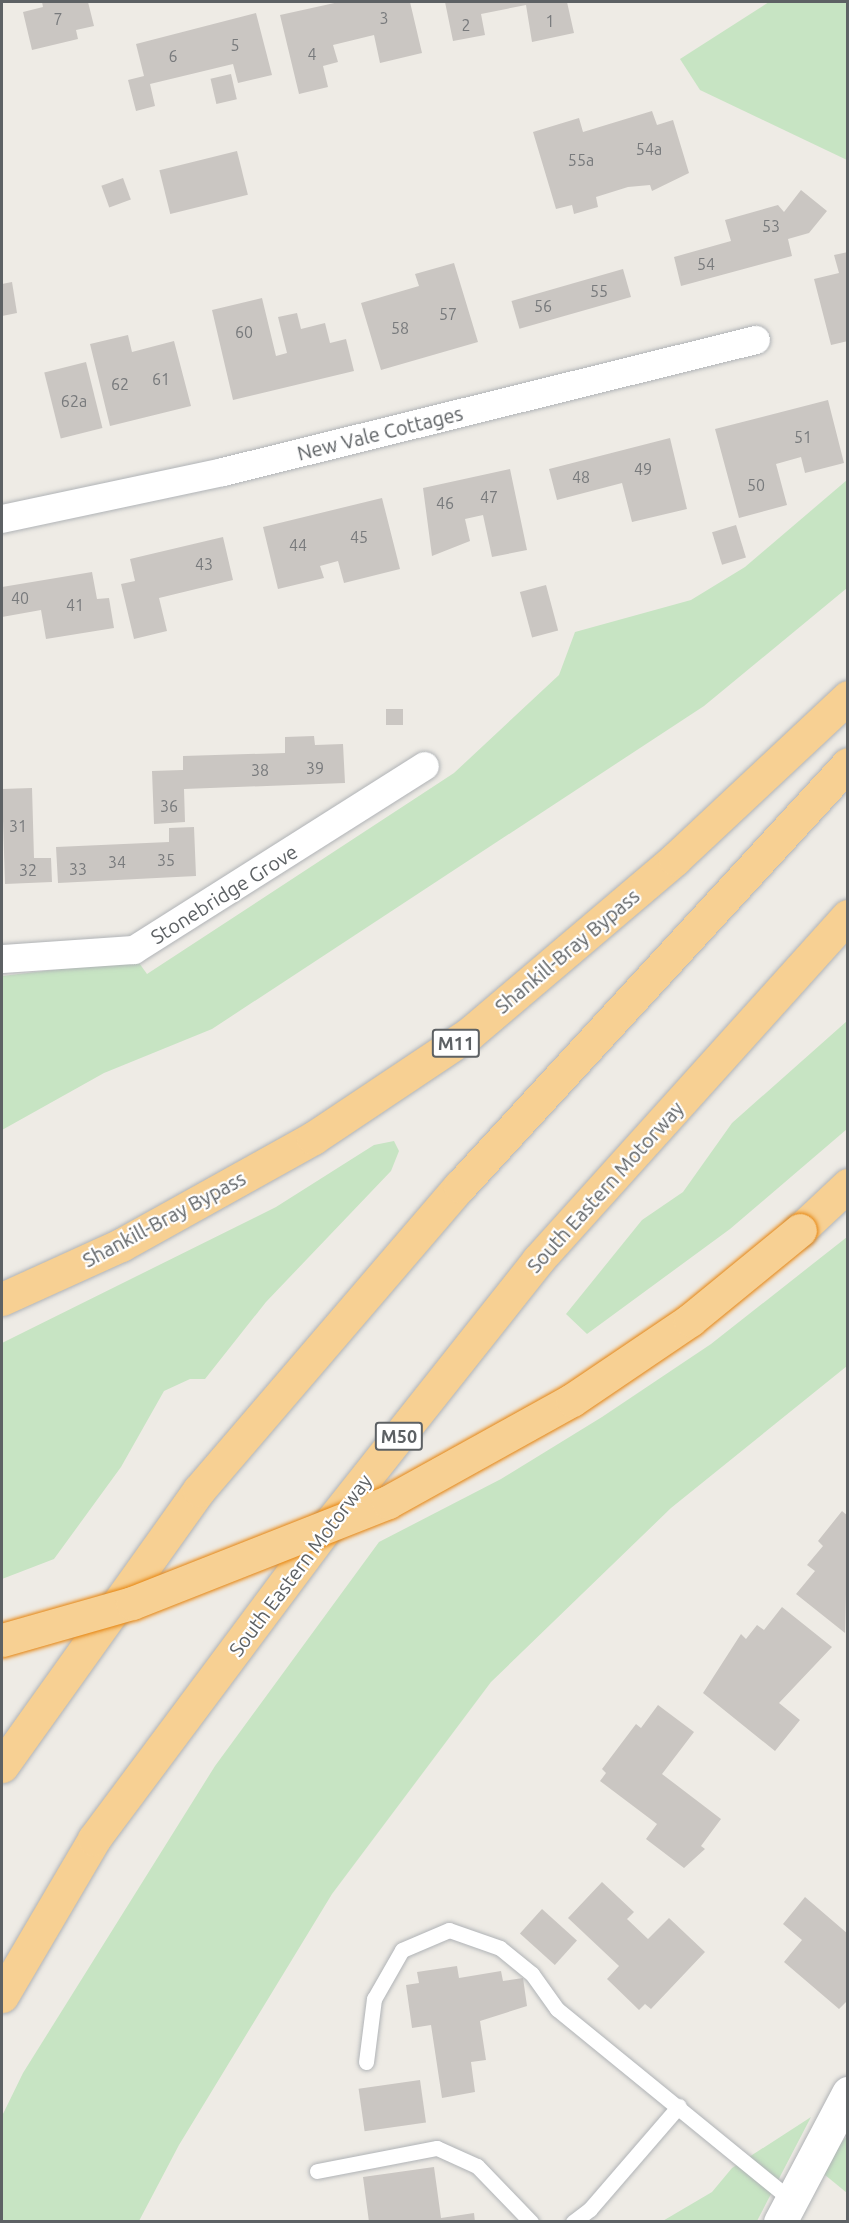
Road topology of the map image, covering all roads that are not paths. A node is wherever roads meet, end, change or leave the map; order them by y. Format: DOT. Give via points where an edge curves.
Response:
graph roads {
  1 [pos="756,340"];
  2 [pos="2,519"];
  3 [pos="848,697"];
  4 [pos="848,764"];
  5 [pos="425,766"];
  6 [pos="848,916"];
  7 [pos="2,959"];
  8 [pos="848,1185"];
  9 [pos="2,1299"];
  10 [pos="2,1640"];
  11 [pos="2,1766"];
  12 [pos="2,1996"];
  13 [pos="366,2062"];
  14 [pos="848,2093"];
  15 [pos="679,2106"];
  16 [pos="317,2170"];
  17 [pos="786,2211"];
  18 [pos="531,2222"];
  19 [pos="573,2222"];
  1 -- 2 [label="street, New Vale Cottages" via="166,486"];
  3 -- 9 [label="highway, Shankill-Bray Bypass / M11" via="675,859 469,1034 313,1138 121,1245"];
  4 -- 11 [label="highway" via="460,1186 199,1490"];
  5 -- 7 [label="street, Stonebridge Grove" via="134,950"];
  6 -- 12 [label="highway, South Eastern Motorway / M50" via="538,1260 321,1533 94,1839"];
  8 -- 10 [label="highway, bridge" via="800,1230 690,1320 572,1400 388,1502 132,1603"];
  13 -- 15 [label="lane" via="374,2000 402,1950 449,1930 500,1948 532,1974 556,2009"];
  14 -- 17 [label="street"];
  15 -- 17 [label="lane"];
  15 -- 19 [label="lane" via="590,2209"];
  16 -- 18 [label="lane" via="437,2148 477,2166"];
}
